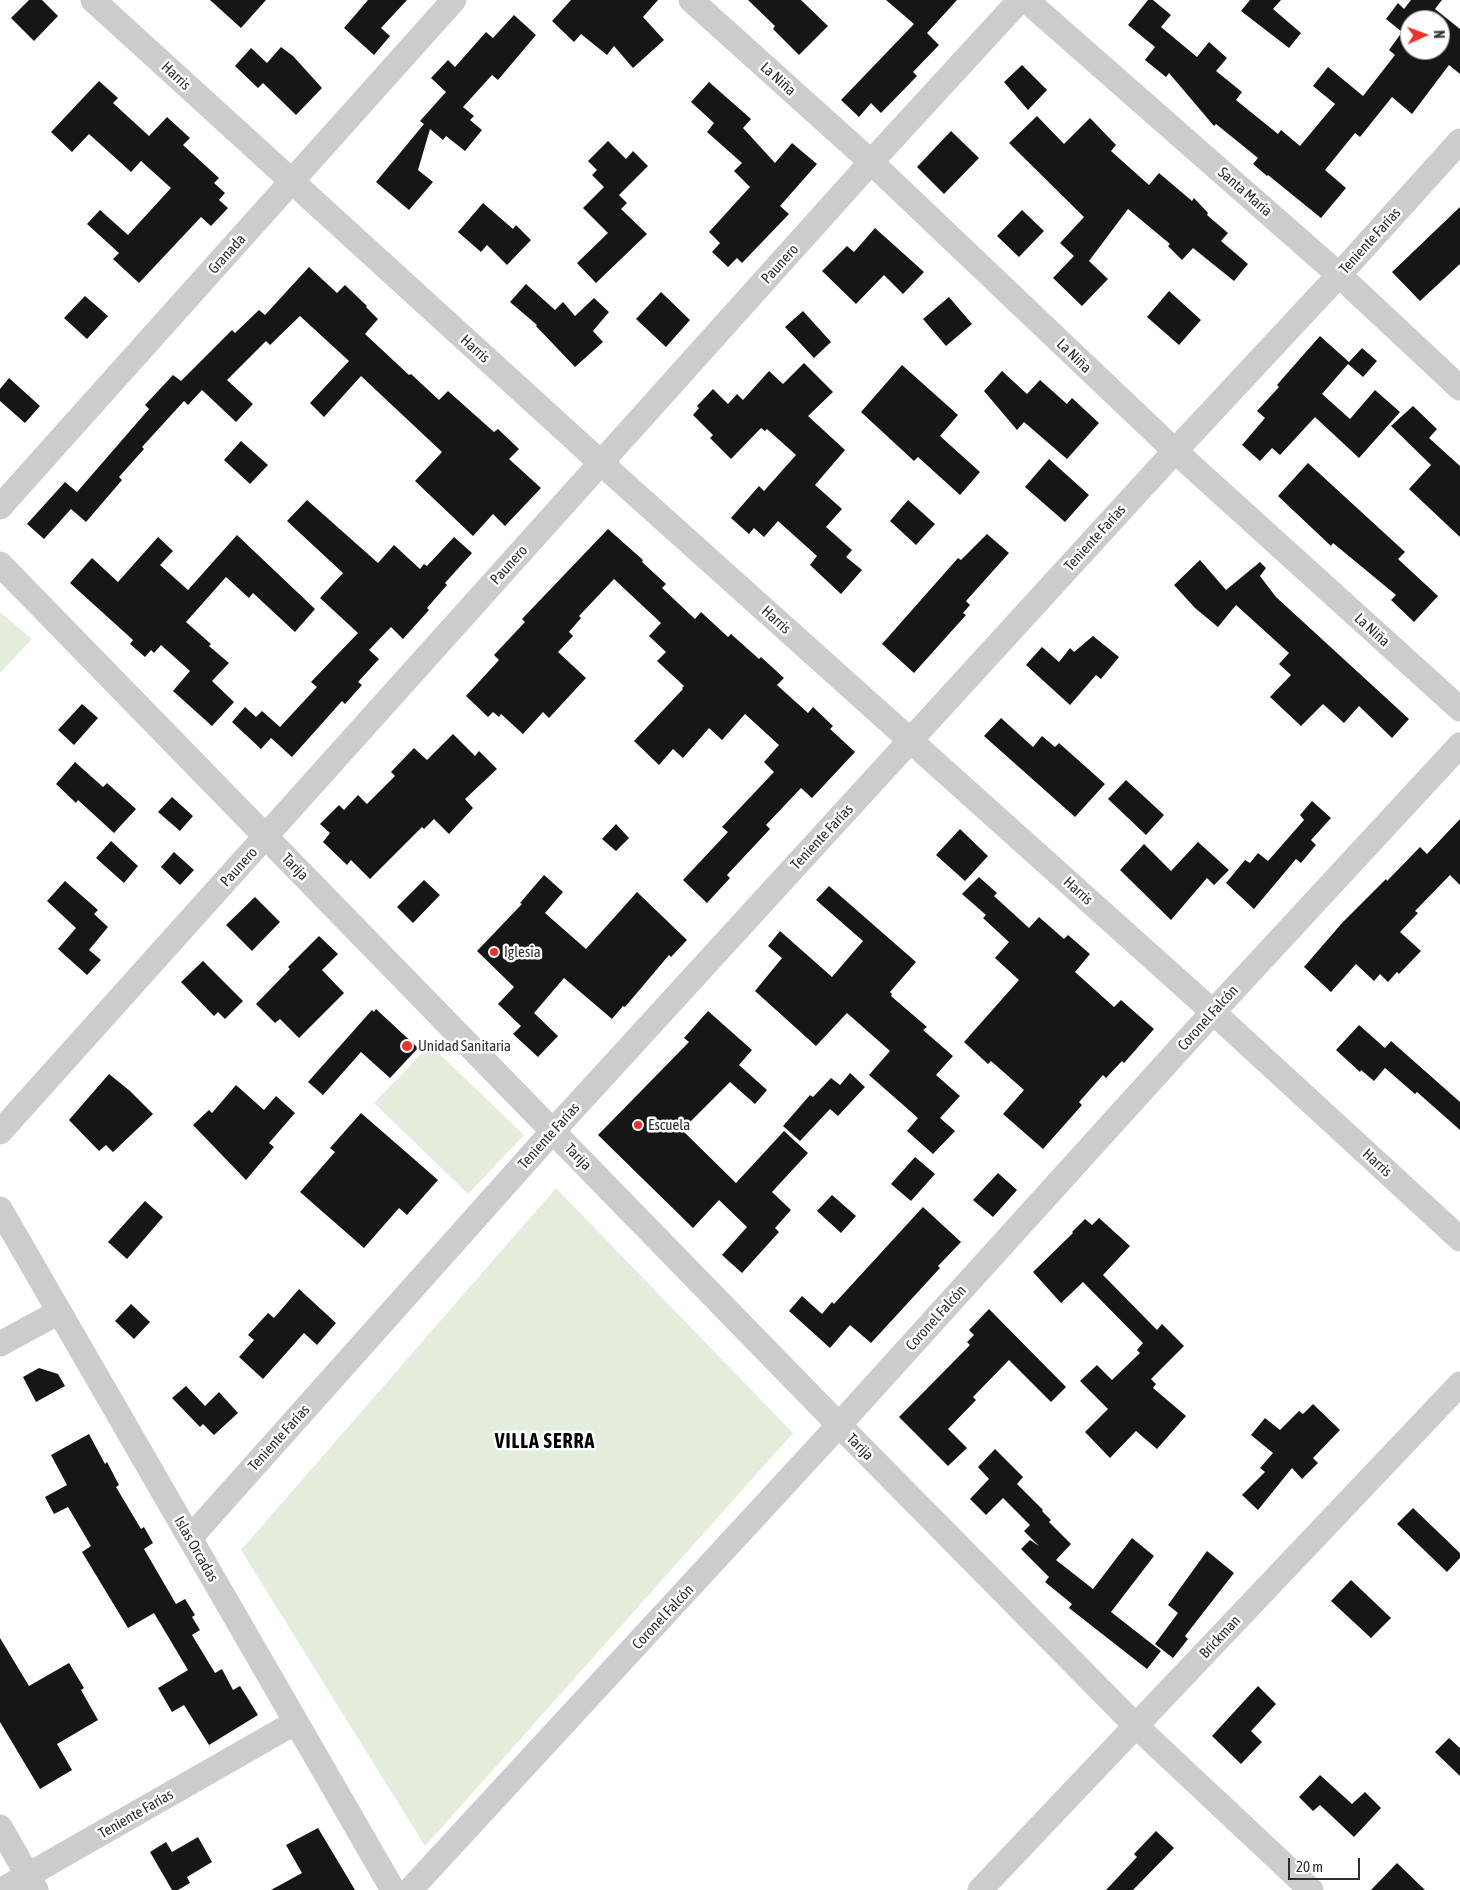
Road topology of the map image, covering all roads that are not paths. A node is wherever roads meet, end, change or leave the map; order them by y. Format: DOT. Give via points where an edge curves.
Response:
graph roads {
  1 [pos="94,0"];
  2 [pos="454,0"];
  3 [pos="690,0"];
  4 [pos="1020,0"];
  5 [pos="1026,0"];
  6 [pos="1460,141"];
  7 [pos="871,162"];
  8 [pos="292,182"];
  9 [pos="1339,275"];
  10 [pos="1460,388"];
  11 [pos="1174,452"];
  12 [pos="601,463"];
  13 [pos="0,507"];
  14 [pos="0,564"];
  15 [pos="1460,709"];
  16 [pos="911,740"];
  17 [pos="1460,744"];
  18 [pos="266,837"];
  19 [pos="1213,1012"];
  20 [pos="553,1131"];
  21 [pos="0,1132"];
  22 [pos="0,1209"];
  23 [pos="1460,1239"];
  24 [pos="59,1312"];
  25 [pos="0,1344"];
  26 [pos="1460,1384"];
  27 [pos="839,1425"];
  28 [pos="190,1538"];
  29 [pos="296,1722"];
  30 [pos="1136,1726"];
  31 [pos="0,1827"];
  32 [pos="32,1883"];
  33 [pos="2,1890"];
  34 [pos="392,1890"];
  35 [pos="410,1890"];
  36 [pos="980,1890"];
  37 [pos="1311,1890"];
  1 -- 8 [label="street, Harris"];
  2 -- 8 [label="street, Granada"];
  3 -- 7 [label="street, La Niña"];
  4 -- 7 [label="street, Paunero"];
  5 -- 9 [label="street, Santa María"];
  6 -- 9 [label="street, Teniente Farías"];
  7 -- 11 [label="street, La Niña"];
  7 -- 12 [label="street, Paunero"];
  8 -- 12 [label="street, Harris"];
  8 -- 13 [label="street, Granada"];
  9 -- 10 [label="street, Santa María"];
  9 -- 11 [label="street, Teniente Farías"];
  11 -- 15 [label="street, La Niña"];
  11 -- 16 [label="street, Teniente Farías"];
  12 -- 16 [label="street, Harris"];
  12 -- 18 [label="street, Paunero"];
  14 -- 18 [label="street, Tarija"];
  16 -- 19 [label="street, Harris"];
  16 -- 20 [label="street, Teniente Farías"];
  17 -- 19 [label="street, Coronel Falcón"];
  18 -- 20 [label="street, Tarija"];
  18 -- 21 [label="street, Paunero"];
  19 -- 23 [label="street, Harris"];
  19 -- 27 [label="street, Coronel Falcón"];
  20 -- 27 [label="street, Tarija"];
  20 -- 28 [label="street, Teniente Farías"];
  22 -- 24 [label="street, Islas Orcadas"];
  24 -- 25 [label="street"];
  24 -- 28 [label="street, Islas Orcadas"];
  26 -- 30 [label="street, Brickman"];
  27 -- 30 [label="street, Tarija"];
  27 -- 35 [label="street, Coronel Falcón"];
  28 -- 29 [label="street, Islas Orcadas"];
  29 -- 32 [label="street, Teniente Farías"];
  29 -- 34 [label="street, Islas Orcadas"];
  30 -- 36 [label="street, Brickman"];
  30 -- 37 [label="street, Tarija"];
  31 -- 32 [label="street"];
  32 -- 33 [label="street, Teniente Farías"];
}
